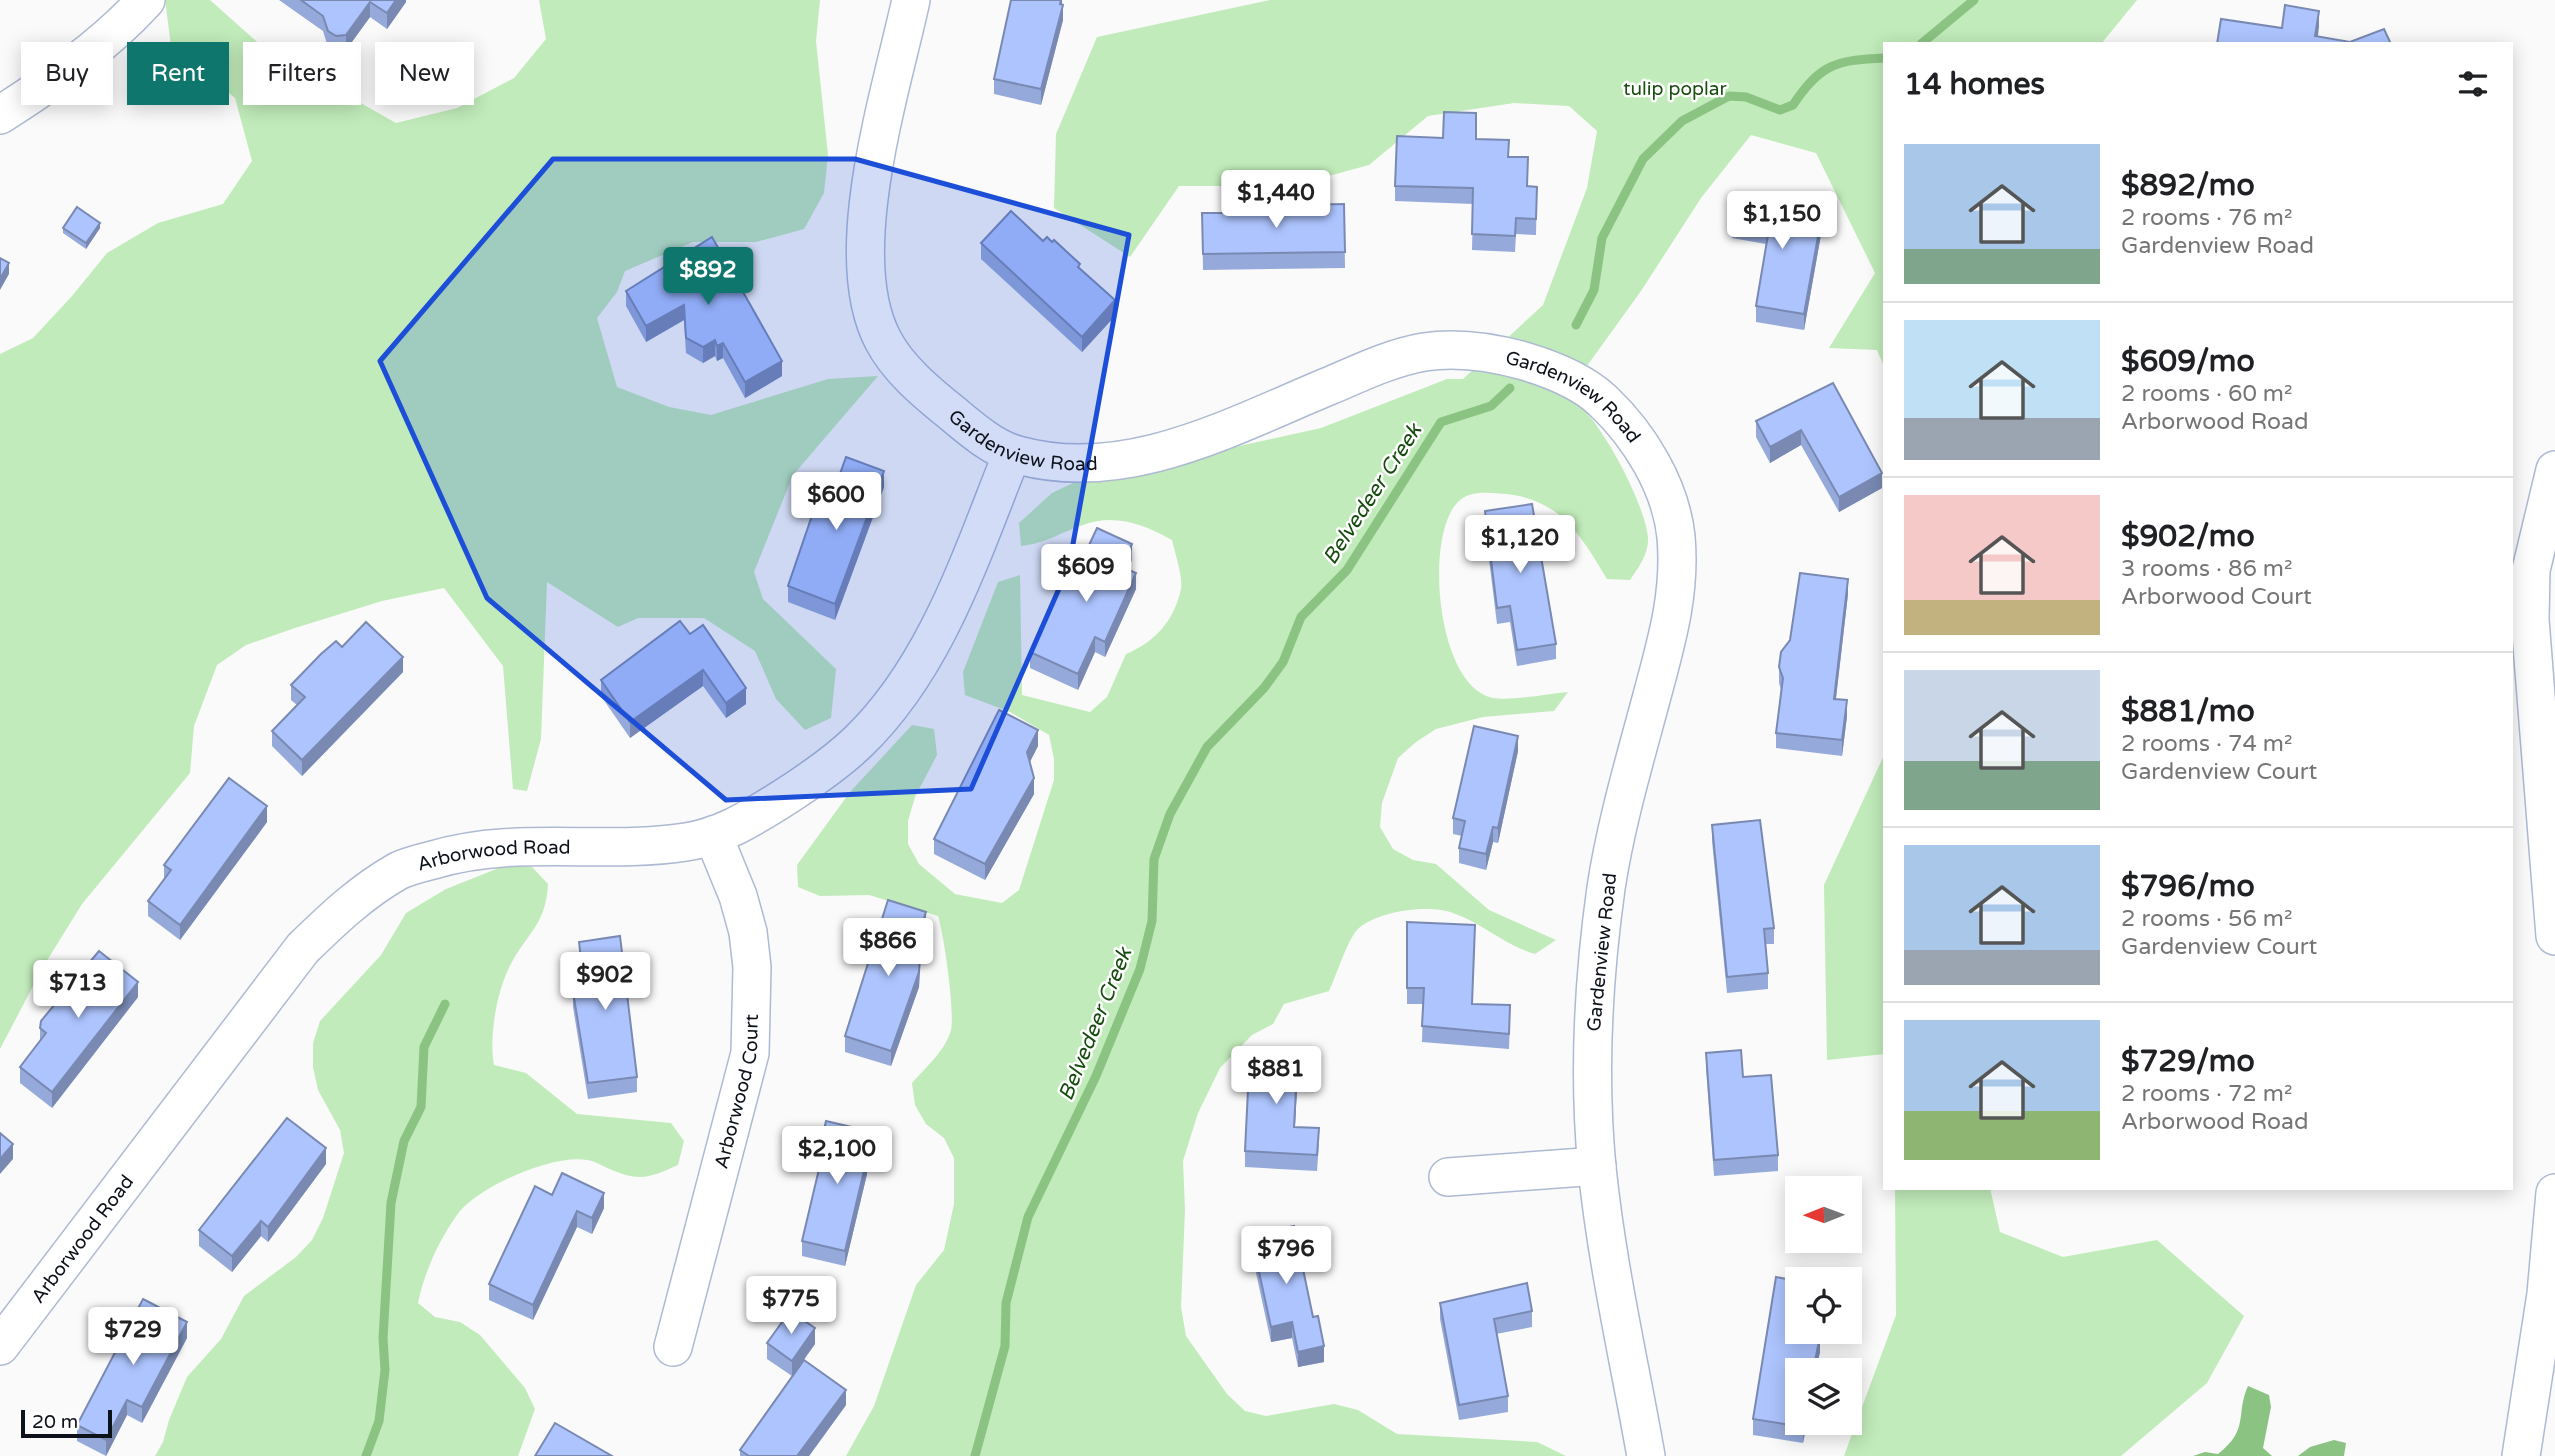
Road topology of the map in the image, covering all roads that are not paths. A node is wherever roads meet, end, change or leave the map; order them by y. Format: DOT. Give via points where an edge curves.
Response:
graph roads {
  1 [pos="146,0"];
  2 [pos="911,0"];
  3 [pos="0,115"];
  4 [pos="1012,454"];
  5 [pos="2555,470"];
  6 [pos="713,835"];
  7 [pos="2555,936"];
  8 [pos="1597,1166"];
  9 [pos="1448,1177"];
  10 [pos="2555,1193"];
  11 [pos="0,1346"];
  12 [pos="673,1347"];
  13 [pos="1646,1456"];
  14 [pos="2521,1456"];
  1 -- 3 [label="street" via="62,75"];
  2 -- 4 [label="street, Gardenview Road" via="868,202 863,247 872,316 885,345 906,373 971,429"];
  4 -- 6 [label="street, Arborwood Road" via="945,619 900,690 858,742 792,793"];
  4 -- 8 [label="street, Gardenview Road" via="1095,462 1147,457 1393,359 1429,351 1502,355 1544,367 1603,400 1650,463 1669,499 1676,533 1677,580 1675,607 1622,807 1597,957 1592,1031"];
  5 -- 7 [label="street" via="2531,570 2530,620"];
  6 -- 11 [label="street, Arborwood Road" via="686,842 519,846 450,855 400,870 356,898 303,948"];
  6 -- 12 [label="street, Arborwood Court" via="748,932 750,1053"];
  8 -- 9 [label="street"];
  8 -- 13 [label="street, Gardenview Road" via="1610,1264"];
  10 -- 14 [label="street" via="2546,1294"];
}
